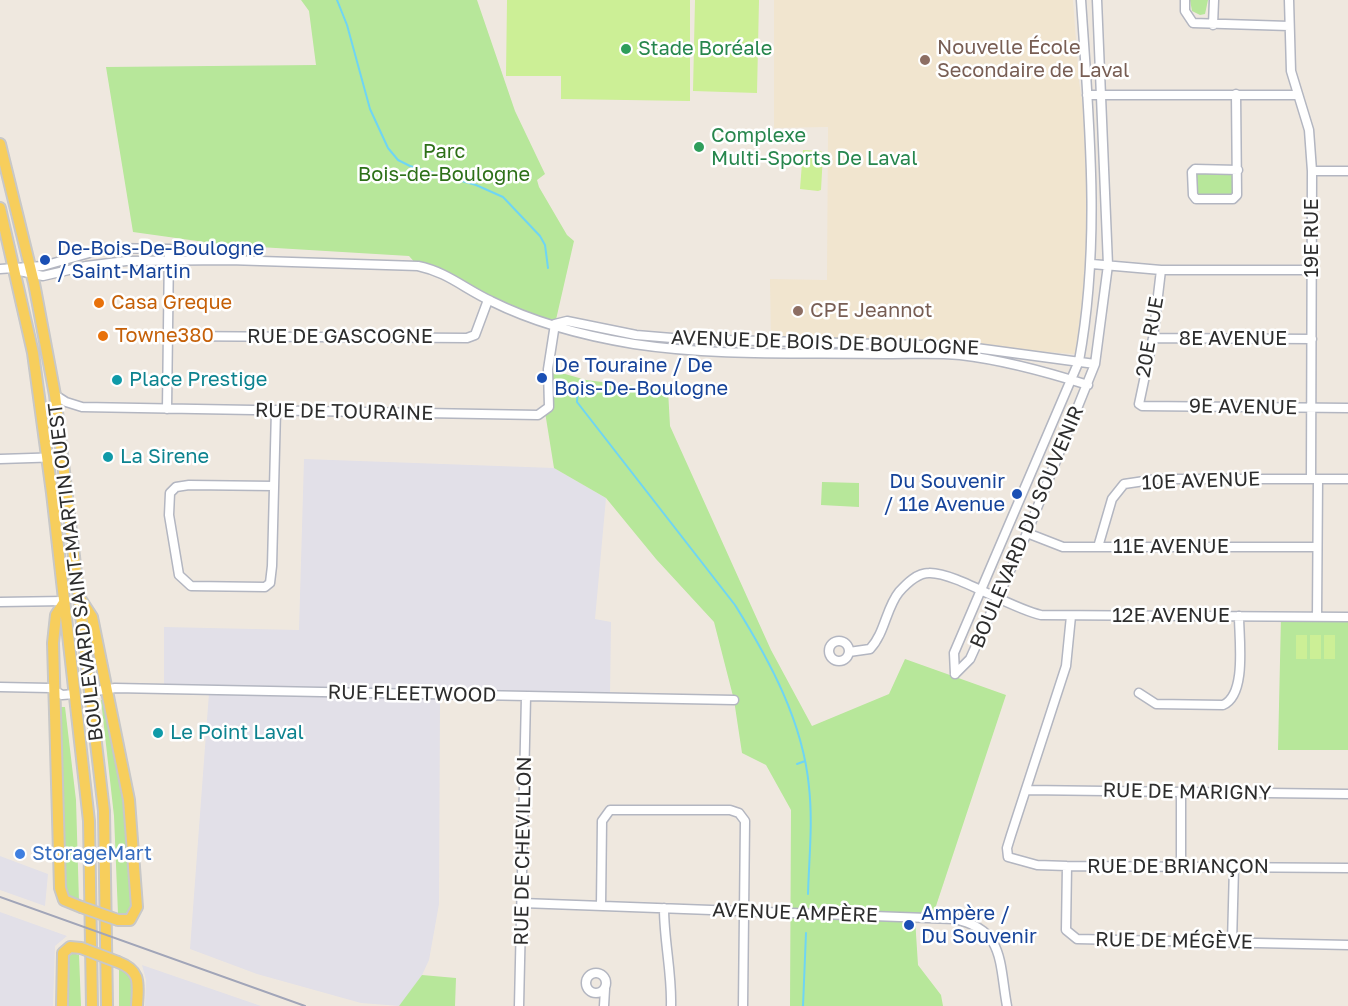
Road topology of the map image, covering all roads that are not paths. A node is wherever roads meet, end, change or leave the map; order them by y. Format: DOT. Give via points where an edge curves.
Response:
graph roads {
  1 [pos="1081,0"];
  2 [pos="1097,0"];
  3 [pos="1185,0"];
  4 [pos="1214,0"];
  5 [pos="1289,0"];
  6 [pos="1213,25"];
  7 [pos="1289,26"];
  8 [pos="1236,94"];
  9 [pos="1087,95"];
  10 [pos="1297,95"];
  11 [pos="1103,96"];
  12 [pos="0,144"];
  13 [pos="1238,170"];
  14 [pos="1312,171"];
  15 [pos="1348,171"];
  16 [pos="0,208"];
  17 [pos="169,249"];
  18 [pos="229,260"];
  19 [pos="170,262"];
  20 [pos="1092,264"];
  21 [pos="1108,265"];
  22 [pos="0,269"];
  23 [pos="15,270"];
  24 [pos="1161,270"];
  25 [pos="1312,270"];
  26 [pos="31,271"];
  27 [pos="488,300"];
  28 [pos="555,324"];
  29 [pos="166,336"];
  30 [pos="1154,338"];
  31 [pos="1312,339"];
  32 [pos="1079,362"];
  33 [pos="1095,364"];
  34 [pos="1072,380"];
  35 [pos="1088,385"];
  36 [pos="56,395"];
  37 [pos="1139,404"];
  38 [pos="1311,408"];
  39 [pos="1348,408"];
  40 [pos="167,409"];
  41 [pos="276,410"];
  42 [pos="63,457"];
  43 [pos="48,458"];
  44 [pos="0,459"];
  45 [pos="1315,479"];
  46 [pos="1348,479"];
  47 [pos="274,486"];
  48 [pos="1027,533"];
  49 [pos="1098,547"];
  50 [pos="1317,547"];
  51 [pos="980,592"];
  52 [pos="79,598"];
  53 [pos="996,599"];
  54 [pos="64,601"];
  55 [pos="0,602"];
  56 [pos="1071,616"];
  57 [pos="1239,616"];
  58 [pos="1317,617"];
  59 [pos="1348,617"];
  60 [pos="849,652"];
  61 [pos="0,687"];
  62 [pos="108,689"];
  63 [pos="55,691"];
  64 [pos="90,692"];
  65 [pos="1139,693"];
  66 [pos="75,694"];
  67 [pos="526,696"];
  68 [pos="734,700"];
  69 [pos="1026,790"];
  70 [pos="1181,792"];
  71 [pos="1348,794"];
  72 [pos="1067,866"];
  73 [pos="1181,867"];
  74 [pos="1234,867"];
  75 [pos="1348,867"];
  76 [pos="522,903"];
  77 [pos="600,906"];
  78 [pos="664,908"];
  79 [pos="744,909"];
  80 [pos="1232,943"];
  81 [pos="1348,945"];
  82 [pos="604,989"];
  83 [pos="62,1006"];
  84 [pos="92,1006"];
  85 [pos="107,1006"];
  86 [pos="137,1006"];
  87 [pos="519,1006"];
  88 [pos="604,1006"];
  89 [pos="671,1006"];
  90 [pos="743,1006"];
  91 [pos="1007,1006"];
  1 -- 9 [label="street, BOULEVARD DU SOUVENIR"];
  2 -- 11 [label="street, BOULEVARD DU SOUVENIR"];
  3 -- 6 [label="street" via="1185,11 1193,23"];
  4 -- 6 [label="street"];
  5 -- 7 [label="street, 19E RUE"];
  6 -- 7 [label="street"];
  7 -- 10 [label="street, 19E RUE" via="1291,71"];
  8 -- 10 [label="street"];
  8 -- 11 [label="street"];
  8 -- 13 [label="street"];
  9 -- 11 [label="street"];
  9 -- 20 [label="street, BOULEVARD DU SOUVENIR"];
  10 -- 14 [label="street, 19E RUE" via="1309,130"];
  11 -- 21 [label="street, BOULEVARD DU SOUVENIR"];
  12 -- 26 [label="main road, BOULEVARD SAINT-MARTIN OUEST"];
  13 -- 13 [label="street" via="1195,169 1193,195 1196,199 1233,198 1237,195"];
  14 -- 15 [label="street"];
  14 -- 25 [label="street, 19E RUE"];
  16 -- 23 [label="main road, BOULEVARD SAINT-MARTIN OUEST"];
  17 -- 18 [label="street, AVENUE DE BOIS DE BOULOGNE"];
  17 -- 19 [label="street"];
  17 -- 26 [label="street, AVENUE DE BOIS DE BOULOGNE" via="107,248"];
  18 -- 19 [label="street, AVENUE DE BOIS DE BOULOGNE"];
  18 -- 27 [label="street, AVENUE DE BOIS DE BOULOGNE" via="418,266 444,273"];
  19 -- 26 [label="street, AVENUE DE BOIS DE BOULOGNE" via="126,261 43,276"];
  19 -- 29 [label="street"];
  20 -- 21 [label="street"];
  20 -- 32 [label="street, BOULEVARD DU SOUVENIR"];
  21 -- 24 [label="street"];
  21 -- 33 [label="street, BOULEVARD DU SOUVENIR"];
  22 -- 23 [label="street, AVENUE DE BOIS DE BOULOGNE"];
  23 -- 26 [label="street, AVENUE DE BOIS DE BOULOGNE"];
  23 -- 43 [label="main road, BOULEVARD SAINT-MARTIN OUEST" via="35,360"];
  24 -- 25 [label="street"];
  24 -- 30 [label="street, 20E RUE"];
  25 -- 31 [label="street, 19E RUE"];
  26 -- 36 [label="main road, BOULEVARD SAINT-MARTIN OUEST"];
  27 -- 28 [label="street, AVENUE DE BOIS DE BOULOGNE"];
  27 -- 29 [label="street, RUE DE GASCOGNE" via="475,335 467,338"];
  28 -- 32 [label="street, AVENUE DE BOIS DE BOULOGNE" via="567,321 636,335 684,339 961,346"];
  28 -- 34 [label="street, AVENUE DE BOIS DE BOULOGNE" via="567,331 657,347 724,352 959,355"];
  28 -- 41 [label="street, RUE DE TOURAINE" via="548,369 549,407 538,415"];
  29 -- 40 [label="street"];
  30 -- 31 [label="street, 8E AVENUE"];
  30 -- 37 [label="street, 20E RUE"];
  31 -- 38 [label="street, 19E RUE"];
  32 -- 33 [label="street, AVENUE DE BOIS DE BOULOGNE"];
  32 -- 34 [label="street, BOULEVARD DU SOUVENIR"];
  33 -- 35 [label="street, BOULEVARD DU SOUVENIR"];
  34 -- 35 [label="street, AVENUE DE BOIS DE BOULOGNE"];
  34 -- 51 [label="street, BOULEVARD DU SOUVENIR"];
  35 -- 48 [label="street, BOULEVARD DU SOUVENIR"];
  36 -- 40 [label="street, RUE DE TOURAINE" via="82,407"];
  36 -- 42 [label="main road, BOULEVARD SAINT-MARTIN OUEST"];
  37 -- 38 [label="street, 9E AVENUE"];
  38 -- 39 [label="street, 9E AVENUE"];
  38 -- 45 [label="street, 19E RUE"];
  40 -- 41 [label="street, RUE DE TOURAINE"];
  41 -- 47 [label="street"];
  42 -- 43 [label="street"];
  42 -- 52 [label="main road, BOULEVARD SAINT-MARTIN OUEST"];
  43 -- 44 [label="street"];
  43 -- 54 [label="main road, BOULEVARD SAINT-MARTIN OUEST"];
  45 -- 46 [label="street, 10E AVENUE"];
  45 -- 49 [label="street, 10E AVENUE" via="1158,479 1124,484 1112,499"];
  45 -- 50 [label="street, 19E RUE"];
  47 -- 47 [label="street" via="176,487 170,494 169,515 179,575 191,586 265,587 270,583"];
  48 -- 49 [label="street, 11E AVENUE" via="1063,547"];
  48 -- 53 [label="street, BOULEVARD DU SOUVENIR"];
  49 -- 50 [label="street, 11E AVENUE"];
  50 -- 58 [label="street, 19E RUE"];
  51 -- 53 [label="street, 12E AVENUE"];
  51 -- 53 [label="street, BOULEVARD DU SOUVENIR" via="954,652 956,674 970,659"];
  51 -- 60 [label="street, 12E AVENUE" via="941,574 927,573 914,578 898,594 875,644 864,651"];
  52 -- 62 [label="main road" via="92,617"];
  52 -- 64 [label="main road, BOULEVARD SAINT-MARTIN OUEST"];
  53 -- 56 [label="street, 12E AVENUE" via="1027,612"];
  54 -- 55 [label="street"];
  54 -- 63 [label="main road" via="54,630"];
  54 -- 66 [label="main road, BOULEVARD SAINT-MARTIN OUEST"];
  56 -- 57 [label="street, 12E AVENUE"];
  56 -- 69 [label="street" via="1066,666"];
  57 -- 58 [label="street, 12E AVENUE"];
  57 -- 65 [label="street" via="1238,682 1229,703 1156,704"];
  58 -- 59 [label="street, 12E AVENUE"];
  61 -- 63 [label="street"];
  62 -- 63 [label="main road, bridge" via="127,788 135,859 136,913 128,921 66,901 61,894"];
  62 -- 64 [label="street, RUE FLEETWOOD"];
  62 -- 67 [label="street, RUE FLEETWOOD"];
  63 -- 66 [label="street"];
  64 -- 85 [label="main road, BOULEVARD SAINT-MARTIN OUEST" via="105,839"];
  66 -- 84 [label="main road, BOULEVARD SAINT-MARTIN OUEST" via="90,832"];
  67 -- 68 [label="street, RUE FLEETWOOD"];
  67 -- 76 [label="street, RUE DE CHEVILLON"];
  69 -- 70 [label="street, RUE DE MARIGNY"];
  69 -- 72 [label="street, RUE DE BRIANÇON" via="1007,848 1008,857 1037,865"];
  70 -- 71 [label="street, RUE DE MARIGNY"];
  70 -- 73 [label="street"];
  72 -- 73 [label="street, RUE DE BRIANÇON"];
  72 -- 80 [label="street, RUE DE MÉGÈVE" via="1066,930 1077,939"];
  73 -- 74 [label="street, RUE DE BRIANÇON"];
  74 -- 75 [label="street, RUE DE BRIANÇON"];
  74 -- 80 [label="street"];
  76 -- 77 [label="street, AVENUE AMPÈRE"];
  76 -- 87 [label="street, RUE DE CHEVILLON"];
  77 -- 78 [label="street, AVENUE AMPÈRE"];
  77 -- 79 [label="street" via="602,821 610,810 730,810 740,813 745,821"];
  78 -- 79 [label="street, AVENUE AMPÈRE"];
  78 -- 89 [label="street" via="664,941 672,977"];
  79 -- 90 [label="street"];
  79 -- 91 [label="street, AVENUE AMPÈRE" via="970,922 984,929 996,947"];
  80 -- 81 [label="street, RUE DE MÉGÈVE"];
  82 -- 88 [label="street"];
  83 -- 86 [label="main road, bridge" via="63,953 70,947 131,967 136,975"];
}
